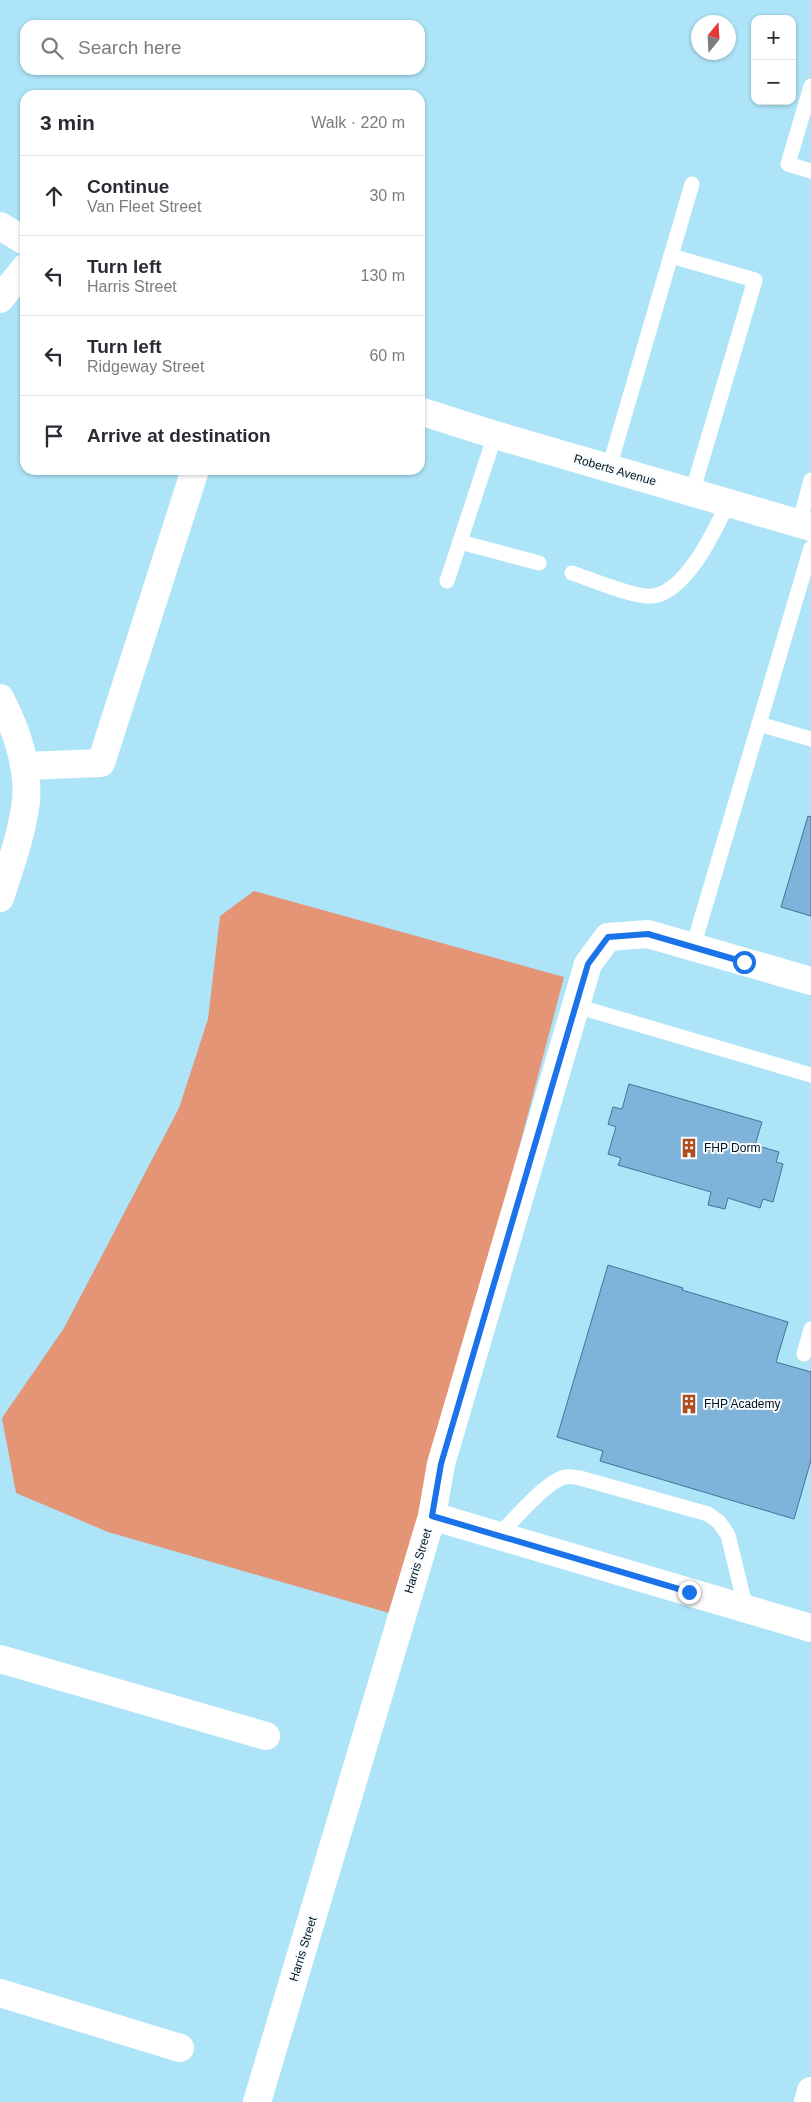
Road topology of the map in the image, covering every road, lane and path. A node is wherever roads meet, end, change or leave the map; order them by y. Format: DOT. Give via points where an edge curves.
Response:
graph roads {
  1 [pos="811,86"];
  2 [pos="811,170"];
  3 [pos="692,184"];
  4 [pos="0,226"];
  5 [pos="20,238"];
  6 [pos="671,256"];
  7 [pos="20,274"];
  8 [pos="0,299"];
  9 [pos="425,413"];
  10 [pos="495,435"];
  11 [pos="609,468"];
  12 [pos="193,475"];
  13 [pos="811,480"];
  14 [pos="692,493"];
  15 [pos="728,503"];
  16 [pos="805,525"];
  17 [pos="460,542"];
  18 [pos="811,548"];
  19 [pos="539,563"];
  20 [pos="572,573"];
  21 [pos="447,581"];
  22 [pos="0,698"];
  23 [pos="759,724"];
  24 [pos="811,739"];
  25 [pos="24,766"];
  26 [pos="0,898"];
  27 [pos="693,947"];
  28 [pos="811,981"];
  29 [pos="576,1006"];
  30 [pos="811,1075"];
  31 [pos="811,1329"];
  32 [pos="804,1354"];
  33 [pos="432,1516"];
  34 [pos="498,1536"];
  35 [pos="746,1609"];
  36 [pos="810,1626"];
  37 [pos="0,1659"];
  38 [pos="266,1736"];
  39 [pos="0,1993"];
  40 [pos="180,2048"];
  41 [pos="811,2091"];
  42 [pos="257,2102"];
  43 [pos="808,2102"];
  1 -- 2 [label="lane" via="788,164"];
  3 -- 6 [label="lane"];
  4 -- 5 [label="street"];
  6 -- 11 [label="lane"];
  6 -- 14 [label="lane" via="755,280"];
  7 -- 8 [label="street"];
  9 -- 10 [label="street, Roberts Avenue"];
  10 -- 11 [label="street, Roberts Avenue"];
  10 -- 17 [label="lane"];
  11 -- 14 [label="street, Roberts Avenue"];
  12 -- 25 [label="street" via="101,762"];
  13 -- 16 [label="lane"];
  14 -- 15 [label="street, Roberts Avenue"];
  15 -- 16 [label="street, Roberts Avenue"];
  15 -- 20 [label="lane" via="706,548 688,572 664,592 653,596 638,595"];
  17 -- 19 [label="lane"];
  17 -- 21 [label="lane"];
  18 -- 23 [label="lane"];
  22 -- 25 [label="street" via="14,724"];
  23 -- 24 [label="lane"];
  23 -- 27 [label="lane"];
  25 -- 26 [label="street" via="26,801"];
  27 -- 28 [label="street"];
  27 -- 29 [label="street, Harris Street" via="648,934 608,937 588,964"];
  29 -- 30 [label="lane"];
  29 -- 33 [label="street, Harris Street" via="441,1464"];
  31 -- 32 [label="lane"];
  33 -- 34 [label="street"];
  33 -- 42 [label="street, Harris Street"];
  34 -- 35 [label="street"];
  34 -- 35 [label="lane" via="545,1489 567,1476 708,1514 728,1535"];
  35 -- 36 [label="street"];
  37 -- 38 [label="street"];
  39 -- 40 [label="street"];
  41 -- 43 [label="street"];
}
